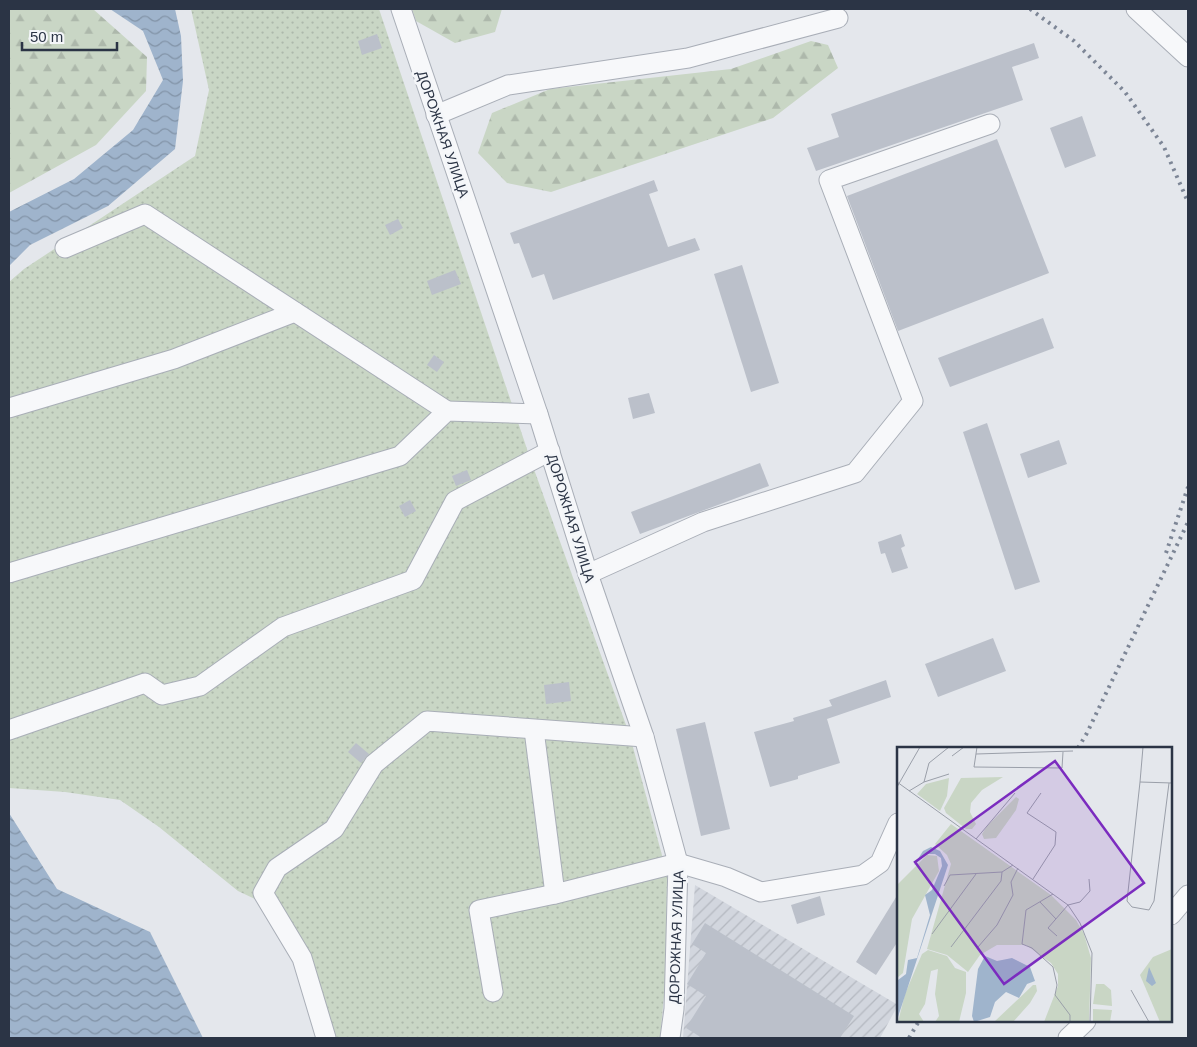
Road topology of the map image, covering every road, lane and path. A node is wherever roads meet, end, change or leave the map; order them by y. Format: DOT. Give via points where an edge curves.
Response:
graph roads {
  1 [pos="401,9"];
  2 [pos="1136,9"];
  3 [pos="838,18"];
  4 [pos="1188,57"];
  5 [pos="436,114"];
  6 [pos="990,124"];
  7 [pos="65,248"];
  8 [pos="294,312"];
  9 [pos="9,408"];
  10 [pos="447,412"];
  11 [pos="538,414"];
  12 [pos="550,451"];
  13 [pos="9,573"];
  14 [pos="588,574"];
  15 [pos="9,730"];
  16 [pos="534,730"];
  17 [pos="644,737"];
  18 [pos="897,825"];
  19 [pos="678,863"];
  20 [pos="555,894"];
  21 [pos="1188,895"];
  22 [pos="1172,914"];
  23 [pos="493,992"];
  24 [pos="1085,1022"];
  25 [pos="326,1038"];
  26 [pos="670,1038"];
  27 [pos="1068,1038"];
  1 -- 5 [label="street, ДОРОЖНАЯ УЛИЦА"];
  2 -- 4 [label="street"];
  3 -- 5 [label="street" via="688,58 508,85"];
  5 -- 11 [label="street, ДОРОЖНАЯ УЛИЦА"];
  6 -- 14 [label="street" via="829,180 913,401 854,473 703,522"];
  7 -- 8 [label="street" via="145,214"];
  8 -- 9 [label="street" via="174,360"];
  8 -- 10 [label="street"];
  10 -- 11 [label="street"];
  10 -- 13 [label="street" via="400,456"];
  11 -- 12 [label="street, ДОРОЖНАЯ УЛИЦА"];
  12 -- 14 [label="street, ДОРОЖНАЯ УЛИЦА"];
  12 -- 15 [label="street" via="455,501 413,580 283,626 200,686 162,695 145,683"];
  14 -- 17 [label="street, ДОРОЖНАЯ УЛИЦА"];
  16 -- 17 [label="street"];
  16 -- 20 [label="street"];
  16 -- 25 [label="street" via="426,721 374,764 334,829 277,868 263,893 302,958"];
  17 -- 19 [label="street, ДОРОЖНАЯ УЛИЦА"];
  18 -- 19 [label="street" via="880,863 863,875 761,892 726,877"];
  19 -- 20 [label="street"];
  19 -- 26 [label="street, ДОРОЖНАЯ УЛИЦА" via="674,1009"];
  20 -- 23 [label="street" via="479,910"];
  21 -- 22 [label="street"];
  24 -- 27 [label="street"];
}
